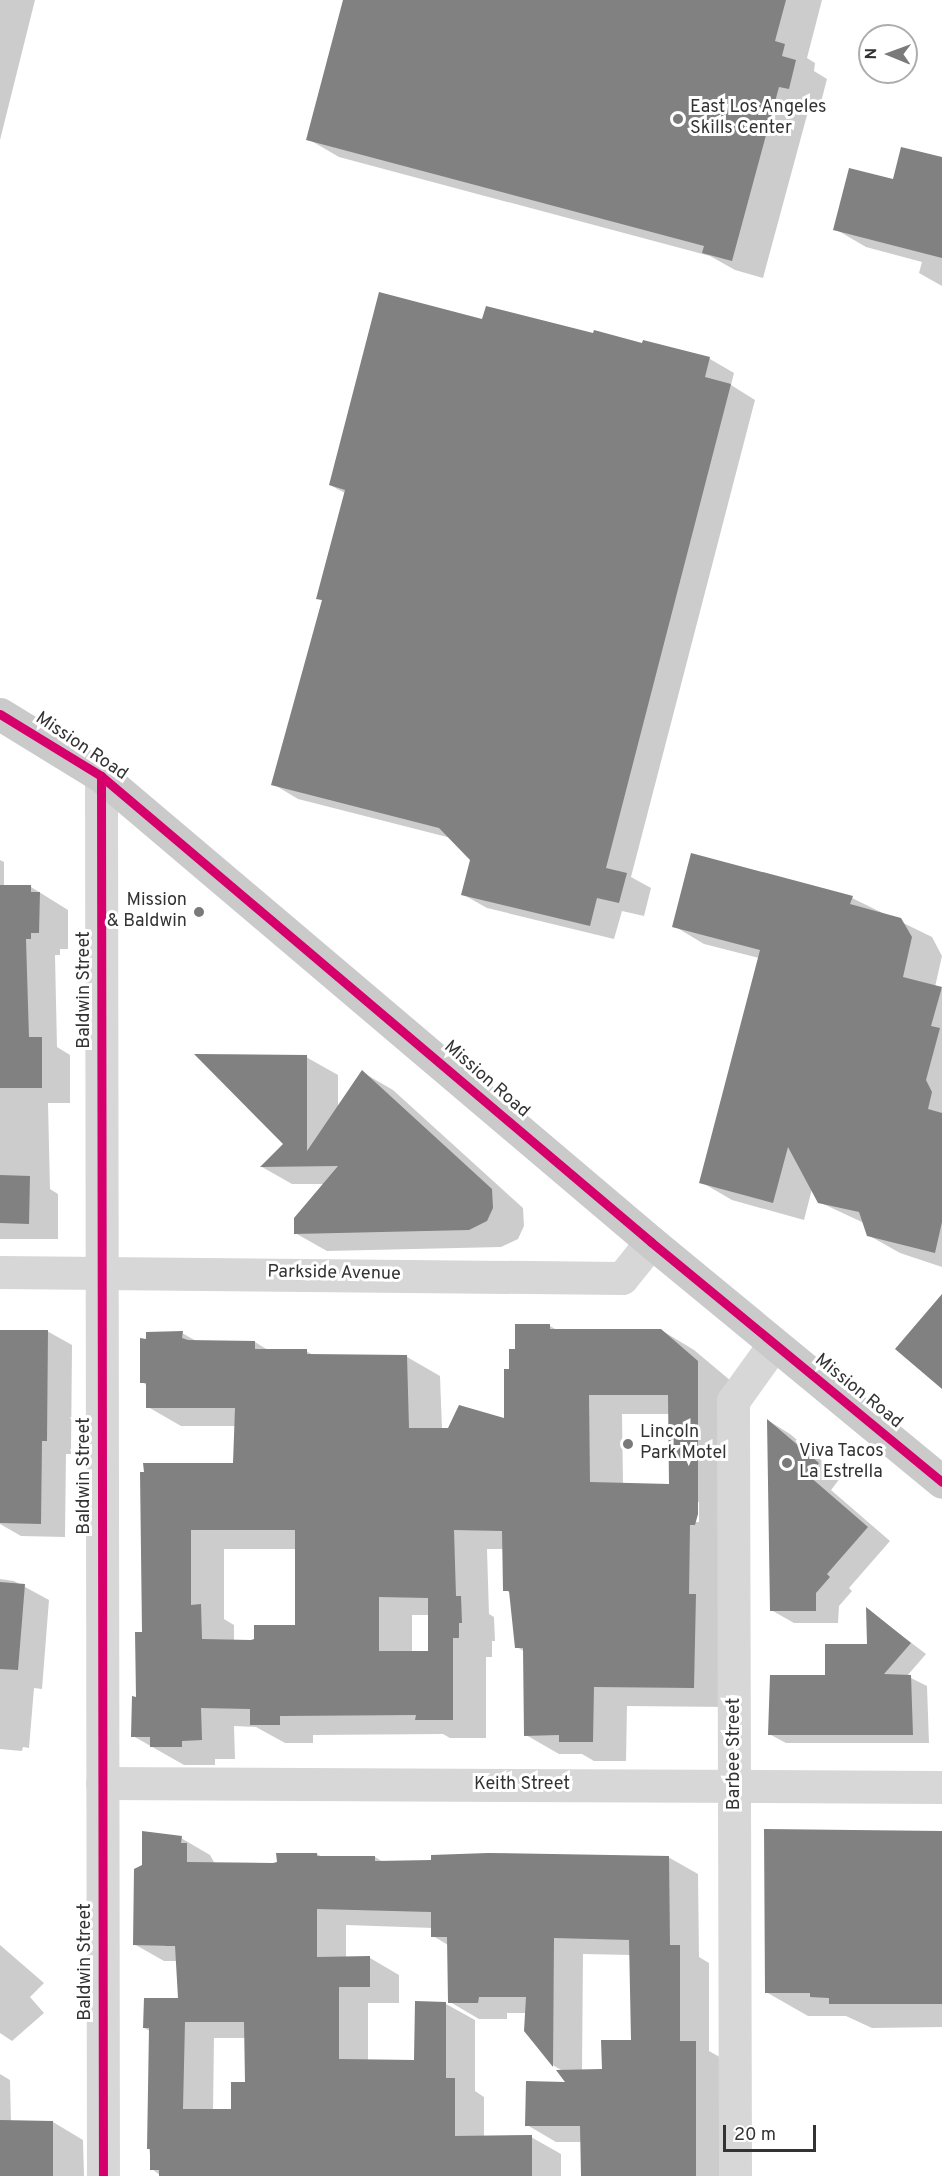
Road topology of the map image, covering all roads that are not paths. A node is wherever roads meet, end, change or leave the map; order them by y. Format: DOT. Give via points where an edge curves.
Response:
graph roads {
  1 [pos="0,714"];
  2 [pos="101,776"];
  3 [pos="651,1242"];
  4 [pos="0,1272"];
  5 [pos="101,1272"];
  6 [pos="774,1344"];
  7 [pos="942,1482"];
  8 [pos="102,1783"];
  9 [pos="735,1785"];
  10 [pos="942,1787"];
  11 [pos="102,2176"];
  12 [pos="735,2176"];
  1 -- 2 [label="main road, Mission Road"];
  2 -- 3 [label="main road, Mission Road"];
  2 -- 5 [label="street, Baldwin Street"];
  3 -- 5 [label="street, Parkside Avenue" via="622,1278"];
  3 -- 6 [label="main road, Mission Road"];
  4 -- 5 [label="street, Parkside Avenue"];
  5 -- 8 [label="street, Baldwin Street"];
  6 -- 7 [label="main road, Mission Road"];
  6 -- 9 [label="street, Barbee Street" via="733,1401"];
  8 -- 9 [label="street, Keith Street"];
  8 -- 11 [label="street, Baldwin Street"];
  9 -- 10 [label="street, Keith Street"];
  9 -- 12 [label="street, Barbee Street"];
}
